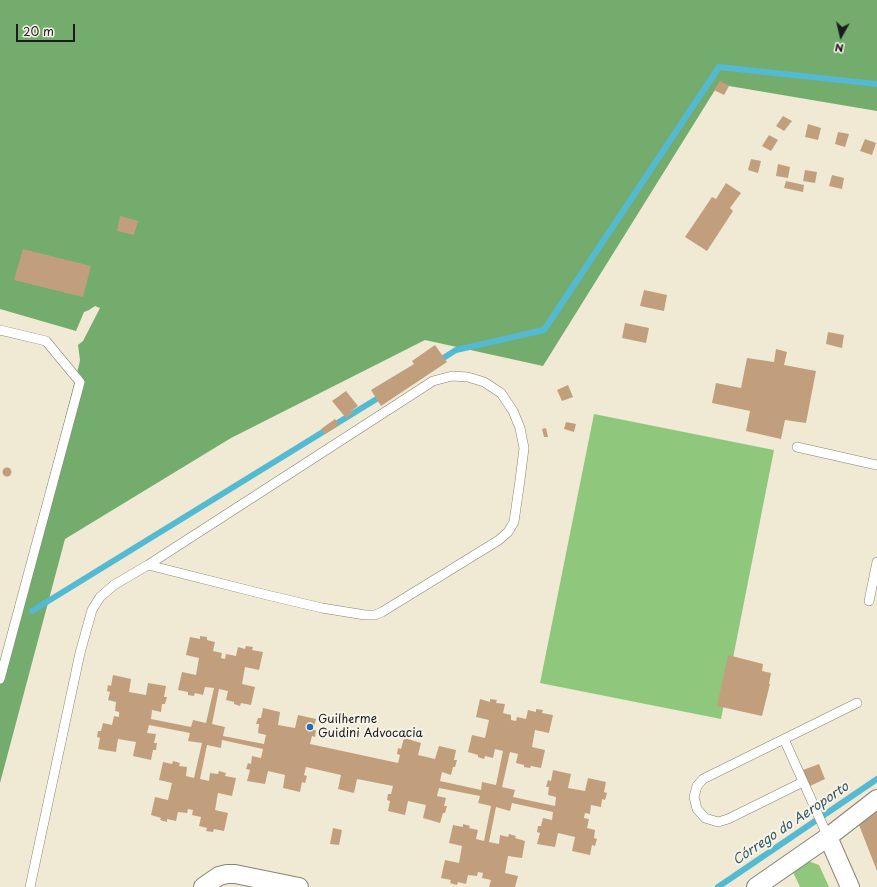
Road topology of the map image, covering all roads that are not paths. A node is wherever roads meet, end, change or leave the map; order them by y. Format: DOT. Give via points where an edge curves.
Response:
graph roads {
  1 [pos="0,330"];
  2 [pos="797,447"];
  3 [pos="877,465"];
  4 [pos="877,562"];
  5 [pos="148,565"];
  6 [pos="869,600"];
  7 [pos="0,679"];
  8 [pos="857,703"];
  9 [pos="784,739"];
  10 [pos="803,782"];
  11 [pos="877,799"];
  12 [pos="828,837"];
  13 [pos="30,887"];
  14 [pos="203,887"];
  15 [pos="299,887"];
  16 [pos="756,887"];
  17 [pos="850,887"];
  1 -- 7 [label="lane" via="46,342 80,382"];
  2 -- 3 [label="lane"];
  4 -- 6 [label="lane"];
  5 -- 5 [label="lane" via="315,606 375,615 499,540 508,532 514,522 524,448 520,428 501,393 484,382 452,376 433,381"];
  5 -- 13 [label="lane" via="114,585 100,597 92,610 80,653"];
  8 -- 9 [label="lane"];
  9 -- 10 [label="lane"];
  9 -- 10 [label="lane" via="703,779 697,786 694,797 697,809 705,818 718,822"];
  10 -- 12 [label="lane"];
  11 -- 12 [label="street"];
  12 -- 16 [label="street"];
  12 -- 17 [label="street"];
  14 -- 15 [label="street" via="219,876 235,874"];
}
